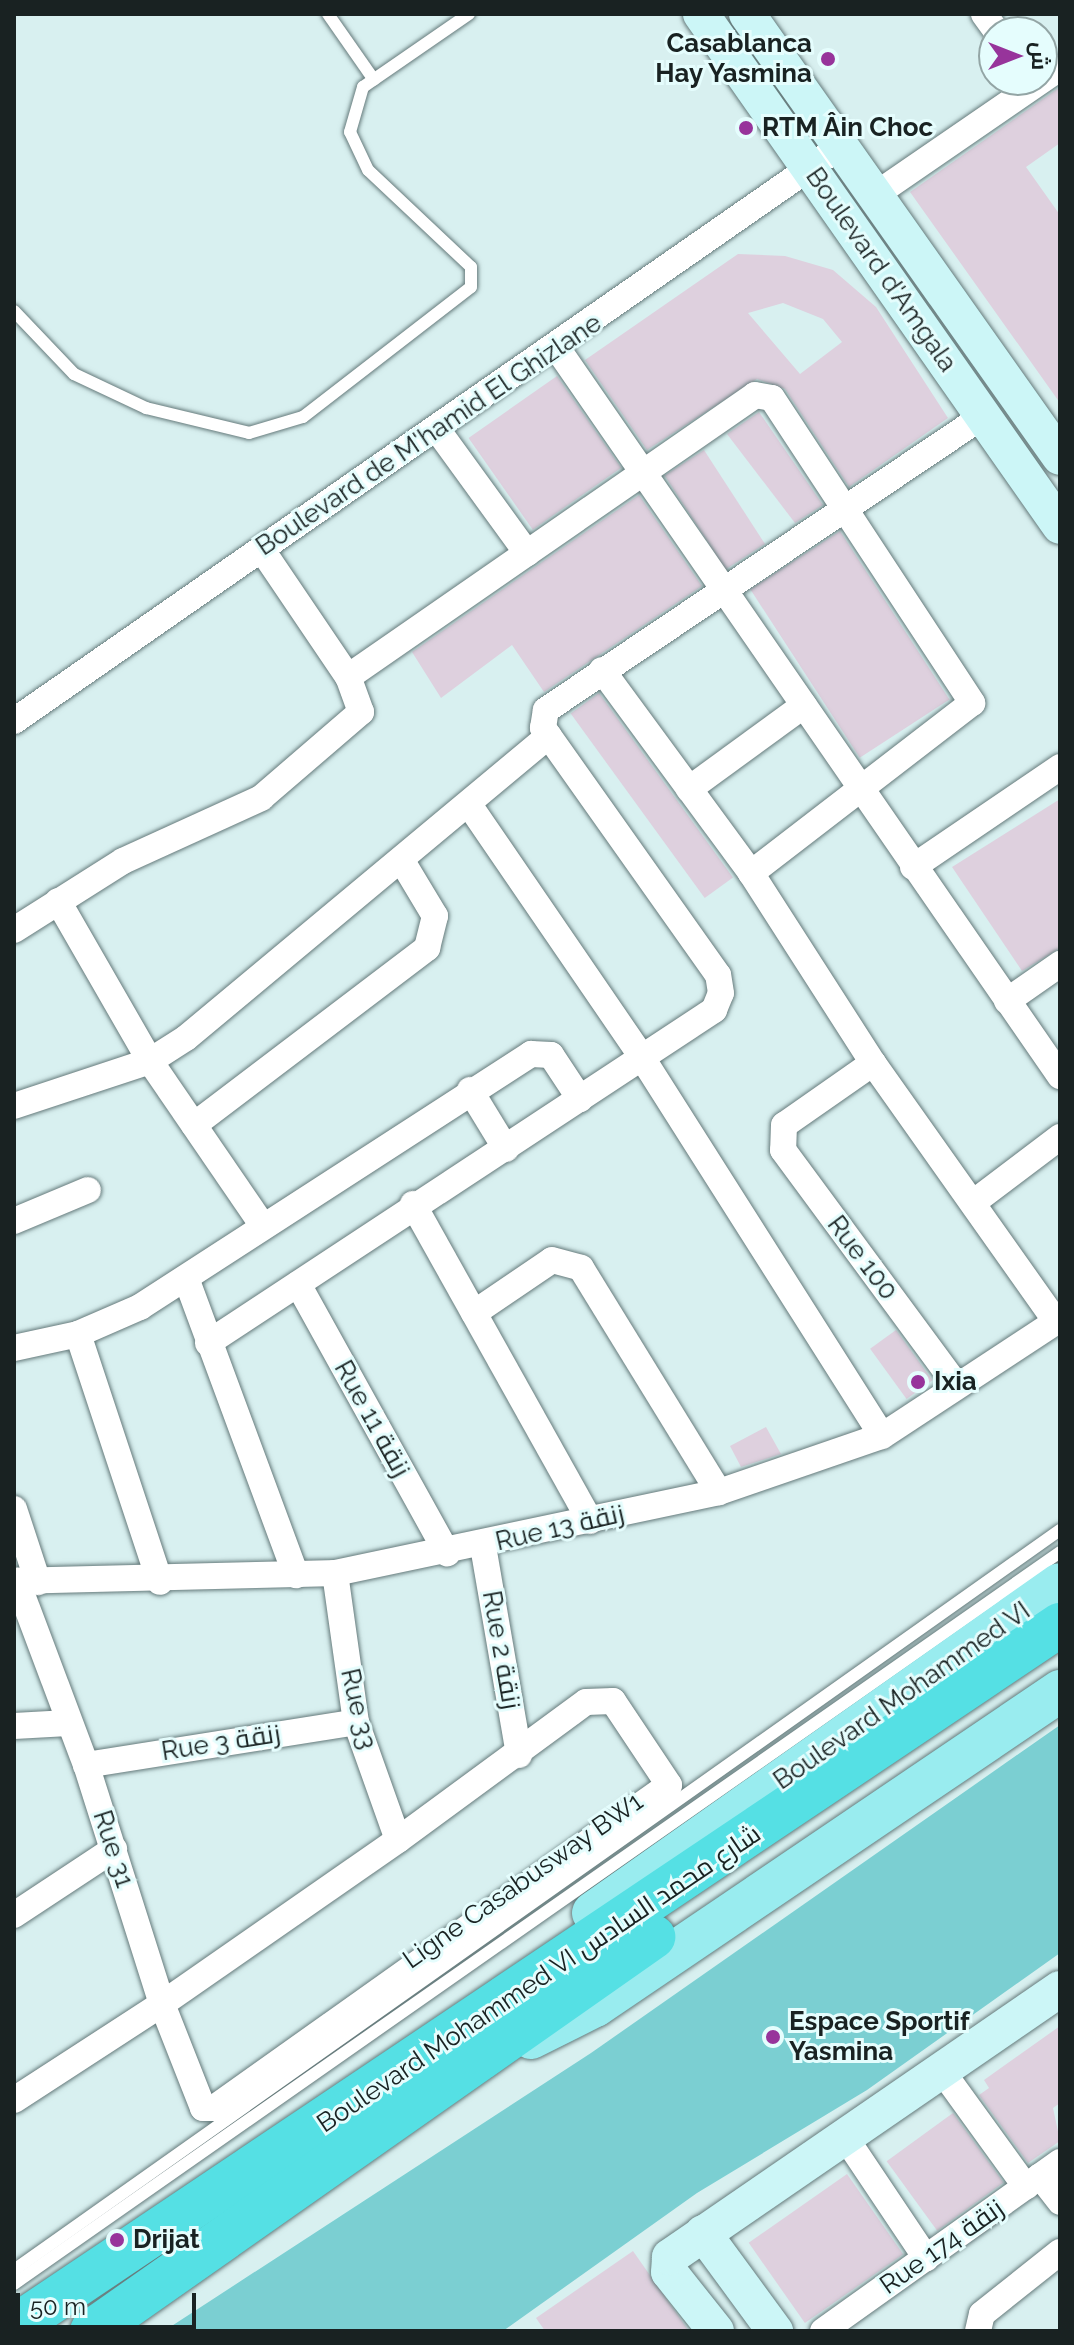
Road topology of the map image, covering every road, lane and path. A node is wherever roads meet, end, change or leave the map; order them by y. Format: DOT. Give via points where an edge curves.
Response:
graph roads {
  1 [pos="328,14"];
  2 [pos="469,14"];
  3 [pos="701,14"];
  4 [pos="747,14"];
  5 [pos="374,80"];
  6 [pos="1013,96"];
  7 [pos="841,146"];
  8 [pos="810,169"];
  9 [pos="875,195"];
  10 [pos="14,311"];
  11 [pos="557,348"];
  12 [pos="983,416"];
  13 [pos="439,432"];
  14 [pos="1054,437"];
  15 [pos="644,470"];
  16 [pos="849,509"];
  17 [pos="1060,526"];
  18 [pos="262,550"];
  19 [pos="527,553"];
  20 [pos="731,591"];
  21 [pos="602,670"];
  22 [pos="348,677"];
  23 [pos="804,705"];
  24 [pos="14,721"];
  25 [pos="549,736"];
  26 [pos="1060,767"];
  27 [pos="689,789"];
  28 [pos="861,791"];
  29 [pos="470,806"];
  30 [pos="402,861"];
  31 [pos="913,867"];
  32 [pos="751,873"];
  33 [pos="58,901"];
  34 [pos="14,930"];
  35 [pos="1060,964"];
  36 [pos="1007,1001"];
  37 [pos="641,1056"];
  38 [pos="150,1061"];
  39 [pos="873,1063"];
  40 [pos="1060,1076"];
  41 [pos="470,1090"];
  42 [pos="580,1099"];
  43 [pos="14,1106"];
  44 [pos="194,1125"];
  45 [pos="1060,1137"];
  46 [pos="506,1149"];
  47 [pos="88,1190"];
  48 [pos="974,1202"];
  49 [pos="413,1204"];
  50 [pos="14,1221"];
  51 [pos="263,1226"];
  52 [pos="186,1278"];
  53 [pos="298,1284"];
  54 [pos="474,1313"];
  55 [pos="1058,1320"];
  56 [pos="78,1334"];
  57 [pos="208,1343"];
  58 [pos="14,1348"];
  59 [pos="957,1386"];
  60 [pos="880,1433"];
  61 [pos="719,1492"];
  62 [pos="14,1509"];
  63 [pos="590,1521"];
  64 [pos="1060,1530"];
  65 [pos="483,1546"];
  66 [pos="1060,1552"];
  67 [pos="447,1553"];
  68 [pos="335,1573"];
  69 [pos="296,1575"];
  70 [pos="23,1582"];
  71 [pos="160,1582"];
  72 [pos="1060,1584"];
  73 [pos="1060,1625"];
  74 [pos="1060,1656"];
  75 [pos="1060,1691"];
  76 [pos="356,1722"];
  77 [pos="68,1723"];
  78 [pos="14,1726"];
  79 [pos="519,1755"];
  80 [pos="86,1765"];
  81 [pos="398,1840"];
  82 [pos="114,1849"];
  83 [pos="14,1915"];
  84 [pos="1060,1989"];
  85 [pos="162,2004"];
  86 [pos="496,2048"];
  87 [pos="942,2071"];
  88 [pos="14,2100"];
  89 [pos="845,2137"];
  90 [pos="1042,2175"];
  91 [pos="244,2179"];
  92 [pos="1060,2202"];
  93 [pos="703,2233"];
  94 [pos="1060,2252"];
  95 [pos="926,2258"];
  96 [pos="14,2270"];
  97 [pos="14,2284"];
  98 [pos="14,2327"];
  99 [pos="92,2331"];
  100 [pos="716,2331"];
  101 [pos="775,2331"];
  102 [pos="823,2331"];
  103 [pos="978,2331"];
  1 -- 5 [label="lane"];
  2 -- 5 [label="lane"];
  3 -- 8 [label="street, Boulevard d'Amgala"];
  4 -- 7 [label="street, Boulevard d'Amgala"];
  5 -- 10 [label="lane" via="353,107 353,145 368,170 471,267 473,281 303,417 249,433 146,408 74,374"];
  6 -- 9 [label="street"];
  7 -- 8 [label="street, Boulevard de M'hamid El Ghizlane"];
  7 -- 9 [label="street, Boulevard d'Amgala"];
  8 -- 11 [label="street, Boulevard de M'hamid El Ghizlane"];
  8 -- 12 [label="street, Boulevard d'Amgala"];
  9 -- 14 [label="street, Boulevard d'Amgala"];
  11 -- 13 [label="street, Boulevard de M'hamid El Ghizlane"];
  11 -- 15 [label="street"];
  12 -- 16 [label="street"];
  12 -- 17 [label="street, Boulevard d'Amgala"];
  13 -- 18 [label="street, Boulevard de M'hamid El Ghizlane"];
  13 -- 19 [label="street"];
  15 -- 16 [label="street" via="763,394"];
  15 -- 19 [label="street"];
  15 -- 20 [label="street"];
  16 -- 20 [label="street"];
  16 -- 28 [label="street" via="972,703"];
  18 -- 22 [label="street"];
  18 -- 24 [label="street, Boulevard de M'hamid El Ghizlane"];
  19 -- 22 [label="street"];
  20 -- 21 [label="street"];
  20 -- 23 [label="street"];
  21 -- 25 [label="street" via="546,710"];
  21 -- 27 [label="street"];
  22 -- 33 [label="street" via="361,712 261,798 123,861"];
  23 -- 27 [label="street"];
  23 -- 28 [label="street"];
  25 -- 29 [label="street"];
  25 -- 37 [label="street" via="721,983 714,1010"];
  26 -- 31 [label="street"];
  27 -- 32 [label="street"];
  28 -- 31 [label="street"];
  28 -- 32 [label="street"];
  29 -- 30 [label="street"];
  29 -- 37 [label="street"];
  30 -- 38 [label="street"];
  30 -- 44 [label="street" via="435,916 427,948"];
  31 -- 36 [label="street"];
  32 -- 39 [label="street"];
  33 -- 34 [label="street"];
  33 -- 38 [label="street"];
  35 -- 36 [label="street"];
  36 -- 40 [label="street"];
  37 -- 42 [label="street"];
  37 -- 60 [label="street"];
  38 -- 43 [label="street"];
  38 -- 44 [label="street"];
  39 -- 48 [label="street"];
  39 -- 59 [label="street, Rue 100" via="784,1125 789,1162"];
  41 -- 42 [label="street" via="543,1051"];
  41 -- 46 [label="street"];
  41 -- 51 [label="street"];
  42 -- 46 [label="street"];
  44 -- 51 [label="street"];
  45 -- 48 [label="street"];
  46 -- 49 [label="street"];
  47 -- 50 [label="street"];
  48 -- 55 [label="street"];
  49 -- 53 [label="street"];
  49 -- 54 [label="street"];
  51 -- 52 [label="street"];
  52 -- 56 [label="street"];
  52 -- 57 [label="street"];
  53 -- 57 [label="street"];
  53 -- 67 [label="street, Rue 11 زنقة"];
  54 -- 61 [label="street" via="552,1260 581,1268"];
  54 -- 63 [label="street"];
  55 -- 59 [label="street, Rue 13 زنقة"];
  56 -- 58 [label="street"];
  56 -- 71 [label="street"];
  57 -- 69 [label="street"];
  59 -- 60 [label="street, Rue 13 زنقة"];
  60 -- 61 [label="street, Rue 13 زنقة"];
  61 -- 63 [label="street, Rue 13 زنقة"];
  62 -- 70 [label="street, Rue 31"];
  63 -- 65 [label="street, Rue 13 زنقة"];
  64 -- 96 [label="lane, Ligne Casabusway BW1"];
  65 -- 67 [label="street, Rue 13 زنقة"];
  65 -- 79 [label="street, Rue 2 زنقة"];
  66 -- 97 [label="lane, Ligne Casabusway BW1"];
  67 -- 68 [label="street, Rue 13 زنقة"];
  68 -- 69 [label="street, Rue 13 زنقة"];
  68 -- 76 [label="street, Rue 33"];
  69 -- 71 [label="street, Rue 13 زنقة"];
  70 -- 71 [label="street, Rue 13 زنقة"];
  70 -- 77 [label="street, Rue 31"];
  72 -- 91 [label="main road, Boulevard Mohammed VI" via="382,2062"];
  73 -- 91 [label="highway, Boulevard Mohammed VI شارع محمد السادس"];
  74 -- 86 [label="highway, Boulevard Mohammed VI شارع محمد السادس"];
  75 -- 86 [label="main road" via="595,2006"];
  76 -- 80 [label="street, Rue 3 زنقة"];
  76 -- 81 [label="street, Rue 33"];
  77 -- 78 [label="street"];
  77 -- 80 [label="street, Rue 31"];
  79 -- 81 [label="street"];
  79 -- 85 [label="street, Rue 31" via="599,1698 613,1701 669,1785 214,2108 197,2099"];
  80 -- 82 [label="street, Rue 31"];
  81 -- 85 [label="street"];
  82 -- 83 [label="street"];
  82 -- 85 [label="street, Rue 31"];
  84 -- 87 [label="street"];
  85 -- 88 [label="street"];
  86 -- 99 [label="highway, Boulevard Mohammed VI شارع محمد السادس"];
  87 -- 89 [label="street"];
  87 -- 90 [label="street"];
  89 -- 93 [label="street"];
  89 -- 95 [label="street"];
  90 -- 92 [label="street"];
  90 -- 95 [label="street, Rue 174 زنقة"];
  91 -- 98 [label="highway, Boulevard Mohammed VI شارع محمد السادس"];
  93 -- 100 [label="street" via="670,2257 669,2272"];
  93 -- 101 [label="street"];
  94 -- 103 [label="street" via="982,2314"];
  95 -- 102 [label="street, Rue 174 زنقة"];
}
